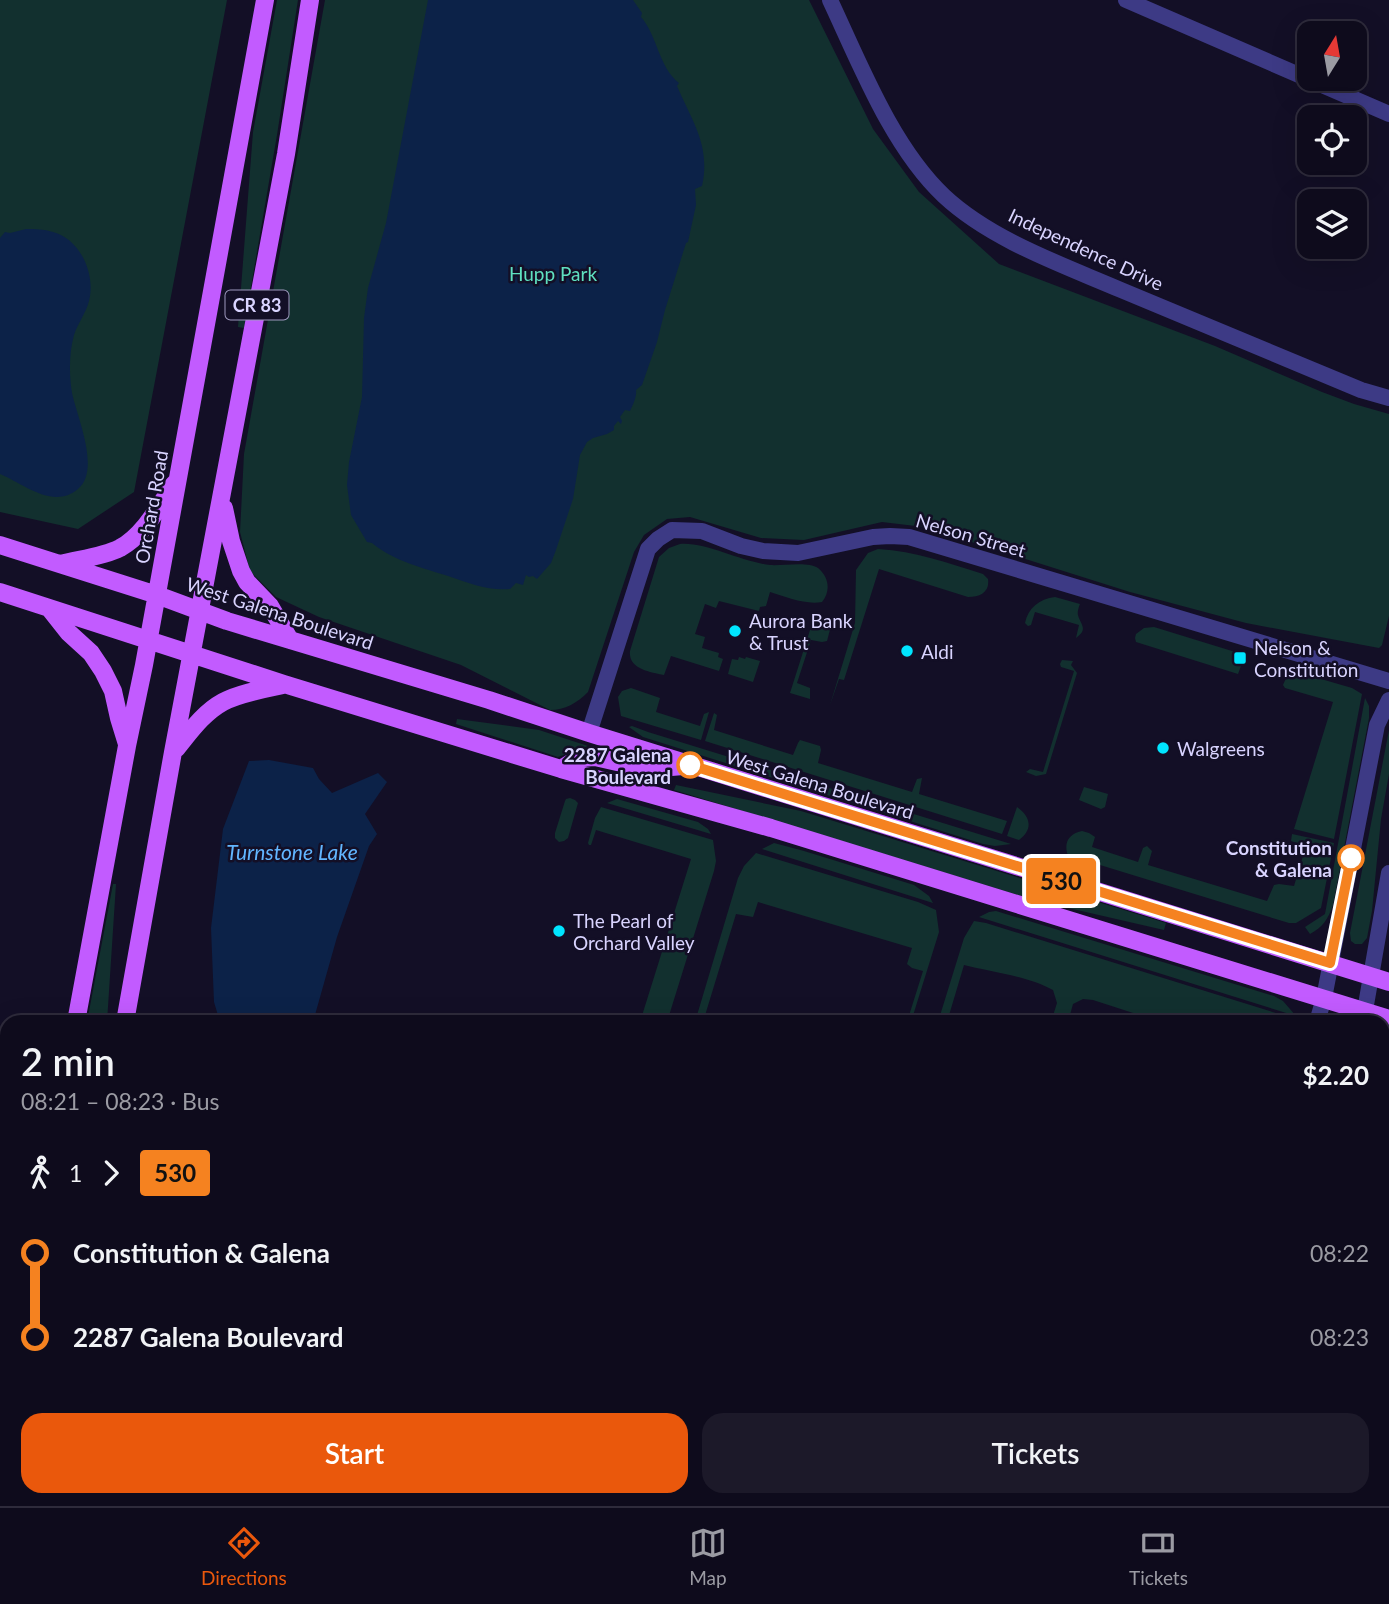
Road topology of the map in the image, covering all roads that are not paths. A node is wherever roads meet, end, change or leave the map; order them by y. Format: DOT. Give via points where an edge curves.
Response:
graph roads {
  1 [pos="265,0"];
  2 [pos="310,0"];
  3 [pos="830,0"];
  4 [pos="1126,0"];
  5 [pos="1389,114"];
  6 [pos="1389,398"];
  7 [pos="178,478"];
  8 [pos="222,498"];
  9 [pos="0,545"];
  10 [pos="60,564"];
  11 [pos="0,592"];
  12 [pos="157,595"];
  13 [pos="49,608"];
  14 [pos="200,610"];
  15 [pos="290,640"];
  16 [pos="148,641"];
  17 [pos="192,654"];
  18 [pos="1389,681"];
  19 [pos="284,684"];
  20 [pos="1389,700"];
  21 [pos="589,733"];
  22 [pos="127,746"];
  23 [pos="173,752"];
  24 [pos="690,765"];
  25 [pos="561,769"];
  26 [pos="1389,873"];
  27 [pos="1330,963"];
  28 [pos="1371,977"];
  29 [pos="1389,982"];
  30 [pos="1324,998"];
  31 [pos="77,1015"];
  32 [pos="126,1015"];
  33 [pos="1319,1015"];
  34 [pos="1360,1015"];
  35 [pos="1364,1015"];
  1 -- 7 [label="main road, Orchard Road / CR 83"];
  2 -- 8 [label="main road, CR 83"];
  3 -- 6 [label="street, Independence Drive" via="902,144 944,196 979,222 1018,245 1105,283"];
  4 -- 5 [label="street"];
  7 -- 10 [label="main road" via="152,517 120,548"];
  7 -- 12 [label="main road, Orchard Road / CR 83"];
  8 -- 14 [label="main road, CR 83"];
  8 -- 15 [label="main road" via="241,571"];
  9 -- 10 [label="main road, West Galena Boulevard"];
  10 -- 12 [label="main road, West Galena Boulevard"];
  11 -- 13 [label="main road"];
  12 -- 14 [label="main road, West Galena Boulevard"];
  12 -- 16 [label="main road, Orchard Road / CR 83"];
  13 -- 16 [label="main road"];
  13 -- 22 [label="main road" via="103,671"];
  14 -- 15 [label="main road, West Galena Boulevard"];
  14 -- 17 [label="main road, CR 83"];
  15 -- 21 [label="main road, West Galena Boulevard"];
  16 -- 17 [label="main road"];
  16 -- 22 [label="main road, Orchard Road / CR 83"];
  17 -- 19 [label="main road"];
  17 -- 23 [label="main road, CR 83"];
  18 -- 21 [label="street, Nelson Street" via="909,537 873,537 798,553 741,546 702,531 672,530 648,549"];
  19 -- 23 [label="main road" via="224,702 199,720"];
  19 -- 25 [label="main road"];
  20 -- 27 [label="street" via="1377,725"];
  21 -- 24 [label="main road, West Galena Boulevard"];
  22 -- 31 [label="main road, Orchard Road / CR 83"];
  23 -- 32 [label="main road, CR 83"];
  24 -- 25 [label="main road" via="648,769 595,757 579,758"];
  24 -- 27 [label="main road, West Galena Boulevard"];
  25 -- 30 [label="main road" via="771,828"];
  26 -- 28 [label="street"];
  27 -- 28 [label="main road, West Galena Boulevard"];
  27 -- 30 [label="street"];
  28 -- 29 [label="main road, West Galena Boulevard"];
  28 -- 35 [label="street"];
  30 -- 33 [label="street"];
  30 -- 34 [label="main road"];
}
